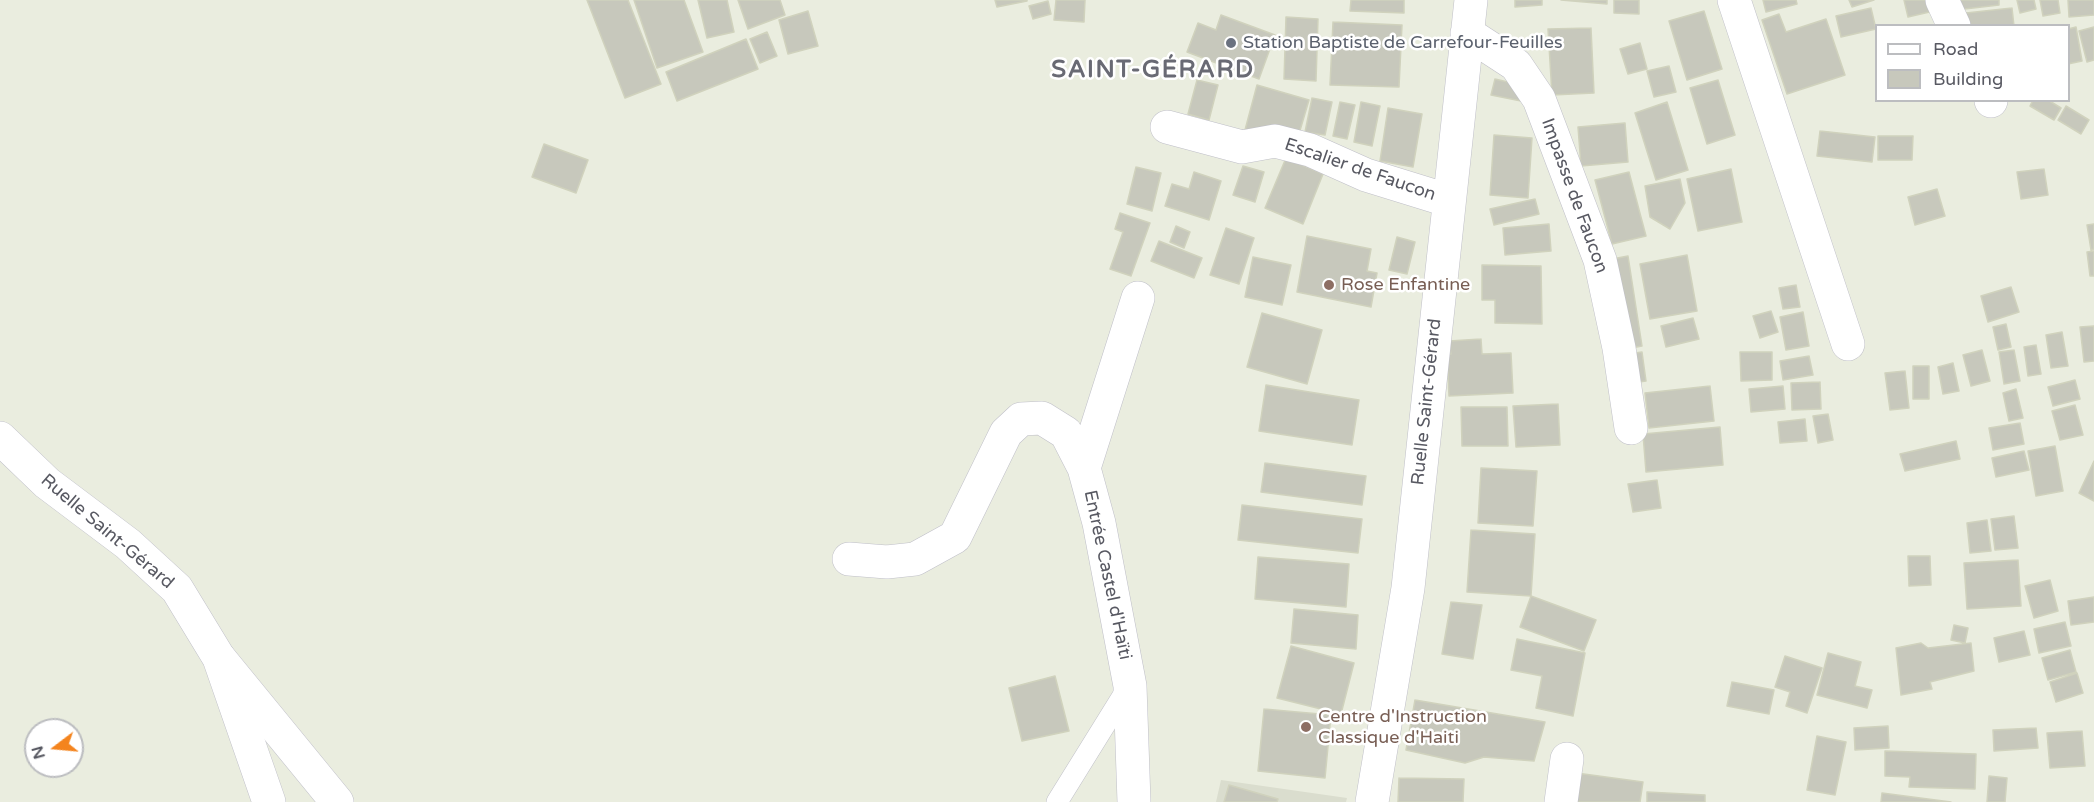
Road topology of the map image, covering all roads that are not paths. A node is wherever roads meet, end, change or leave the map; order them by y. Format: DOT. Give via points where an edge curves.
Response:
graph roads {
  1 [pos="1471,0"];
  2 [pos="1734,0"];
  3 [pos="1942,0"];
  4 [pos="1953,24"];
  5 [pos="1467,33"];
  6 [pos="1167,127"];
  7 [pos="1448,200"];
  8 [pos="1138,298"];
  9 [pos="1848,344"];
  10 [pos="1631,428"];
  11 [pos="0,438"];
  12 [pos="1084,468"];
  13 [pos="849,559"];
  14 [pos="219,658"];
  15 [pos="1130,686"];
  16 [pos="1567,759"];
  17 [pos="269,802"];
  18 [pos="337,802"];
  19 [pos="1057,802"];
  20 [pos="1134,802"];
  21 [pos="1372,802"];
  22 [pos="1561,802"];
  1 -- 5 [label="street, Ruelle Saint-Gérard"];
  2 -- 9 [label="street"];
  3 -- 4 [label="street"];
  5 -- 7 [label="street, Ruelle Saint-Gérard"];
  5 -- 10 [label="street, Impasse de Faucon" via="1516,65 1539,99 1600,260"];
  6 -- 7 [label="street, Escalier de Faucon" via="1242,147 1275,141 1310,150 1366,175"];
  7 -- 21 [label="street, Ruelle Saint-Gérard" via="1408,588"];
  8 -- 12 [label="street"];
  11 -- 14 [label="street, Ruelle Saint-Gérard" via="47,483 128,544 177,589"];
  12 -- 13 [label="street, Entrée Castel d'Haïti" via="1066,433 1042,418 1022,419 1006,433 955,537 915,559"];
  12 -- 15 [label="street, Entrée Castel d'Haïti" via="1100,523"];
  14 -- 17 [label="street, Ruelle Saint-Gérard"];
  14 -- 18 [label="street"];
  15 -- 19 [label="lane"];
  15 -- 20 [label="street, Entrée Castel d'Haïti"];
  16 -- 22 [label="street"];
}
